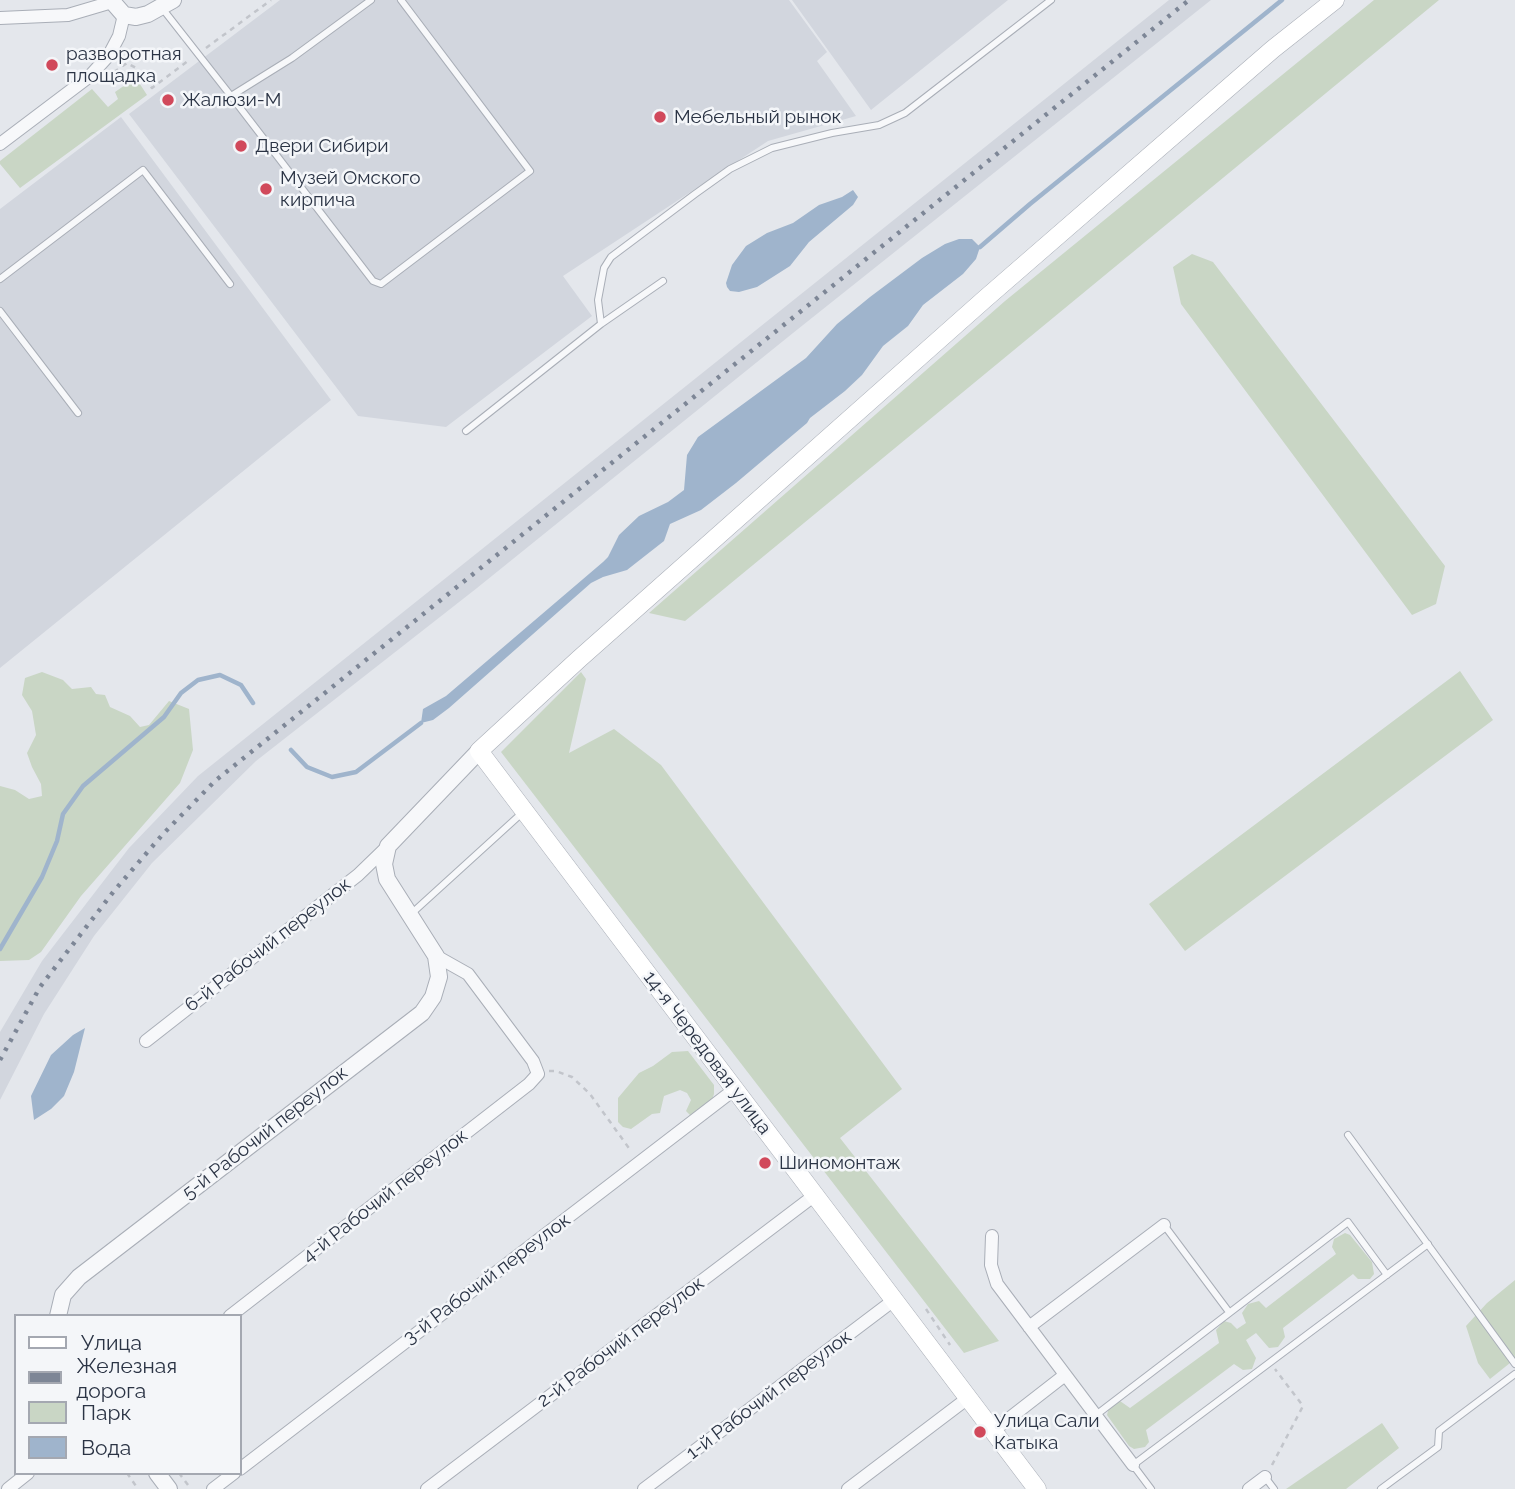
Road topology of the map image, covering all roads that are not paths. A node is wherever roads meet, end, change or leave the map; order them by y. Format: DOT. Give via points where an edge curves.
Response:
graph roads {
  1 [pos="372,0"];
  2 [pos="401,0"];
  3 [pos="1051,0"];
  4 [pos="1335,0"];
  5 [pos="111,1"];
  6 [pos="167,3"];
  7 [pos="124,15"];
  8 [pos="0,18"];
  9 [pos="230,96"];
  10 [pos="0,144"];
  11 [pos="0,279"];
  12 [pos="663,281"];
  13 [pos="230,284"];
  14 [pos="0,311"];
  15 [pos="601,324"];
  16 [pos="78,412"];
  17 [pos="466,430"];
  18 [pos="479,751"];
  19 [pos="524,811"];
  20 [pos="388,846"];
  21 [pos="410,915"];
  22 [pos="436,956"];
  23 [pos="146,1041"];
  24 [pos="735,1089"];
  25 [pos="1348,1135"];
  26 [pos="815,1195"];
  27 [pos="1164,1226"];
  28 [pos="992,1236"];
  29 [pos="1428,1244"];
  30 [pos="1387,1275"];
  31 [pos="894,1300"];
  32 [pos="1229,1312"];
  33 [pos="58,1314"];
  34 [pos="233,1314"];
  35 [pos="1029,1326"];
  36 [pos="1515,1364"];
  37 [pos="1515,1374"];
  38 [pos="1065,1375"];
  39 [pos="968,1398"];
  40 [pos="1096,1415"];
  41 [pos="993,1431"];
  42 [pos="1133,1465"];
  43 [pos="242,1467"];
  44 [pos="26,1475"];
  45 [pos="232,1475"];
  46 [pos="1265,1477"];
  47 [pos="8,1489"];
  48 [pos="214,1489"];
  49 [pos="427,1489"];
  50 [pos="644,1489"];
  51 [pos="848,1489"];
  52 [pos="1037,1489"];
  53 [pos="1152,1489"];
  54 [pos="1249,1489"];
  55 [pos="1274,1489"];
  56 [pos="1381,1489"];
  1 -- 9 [label="lane"];
  2 -- 9 [label="lane" via="530,171 381,284 373,281"];
  3 -- 15 [label="lane" via="905,113 860,131 772,148 730,169 695,194 611,257 604,268 598,300"];
  4 -- 18 [label="main road" via="986,298"];
  5 -- 7 [label="street"];
  5 -- 8 [label="street" via="68,15"];
  6 -- 7 [label="street" via="136,18"];
  6 -- 9 [label="lane"];
  7 -- 10 [label="street" via="109,55 90,76"];
  11 -- 13 [label="lane" via="143,170"];
  12 -- 15 [label="lane"];
  14 -- 16 [label="lane"];
  15 -- 17 [label="lane"];
  18 -- 19 [label="main road, 14-я Чередовая улица"];
  18 -- 20 [label="street"];
  19 -- 21 [label="lane"];
  19 -- 24 [label="main road, 14-я Чередовая улица"];
  20 -- 21 [label="street" via="387,879"];
  20 -- 23 [label="street, 6-й Рабочий переулок" via="358,875"];
  21 -- 22 [label="street"];
  22 -- 33 [label="street, 5-й Рабочий переулок" via="439,977 422,1013 79,1277 63,1295"];
  22 -- 34 [label="street, 4-й Рабочий переулок" via="468,974 538,1074"];
  24 -- 26 [label="main road, 14-я Чередовая улица"];
  24 -- 43 [label="street, 3-й Рабочий переулок"];
  25 -- 29 [label="lane"];
  26 -- 31 [label="main road, 14-я Чередовая улица"];
  26 -- 49 [label="street, 2-й Рабочий переулок"];
  27 -- 32 [label="lane"];
  27 -- 35 [label="street"];
  28 -- 35 [label="street" via="991,1265 997,1284"];
  29 -- 30 [label="lane"];
  29 -- 36 [label="lane"];
  30 -- 32 [label="lane" via="1348,1222"];
  30 -- 42 [label="lane"];
  31 -- 39 [label="main road, 14-я Чередовая улица"];
  31 -- 50 [label="street, 1-й Рабочий переулок"];
  32 -- 40 [label="lane"];
  35 -- 38 [label="street"];
  37 -- 56 [label="lane" via="1439,1431 1438,1447"];
  38 -- 40 [label="street"];
  38 -- 41 [label="street"];
  39 -- 41 [label="main road, 14-я Чередовая улица"];
  39 -- 51 [label="street"];
  40 -- 42 [label="street"];
  41 -- 52 [label="main road, 14-я Чередовая улица"];
  42 -- 53 [label="lane"];
  44 -- 47 [label="street"];
  45 -- 48 [label="street"];
  46 -- 54 [label="street"];
  46 -- 55 [label="lane"];
}
